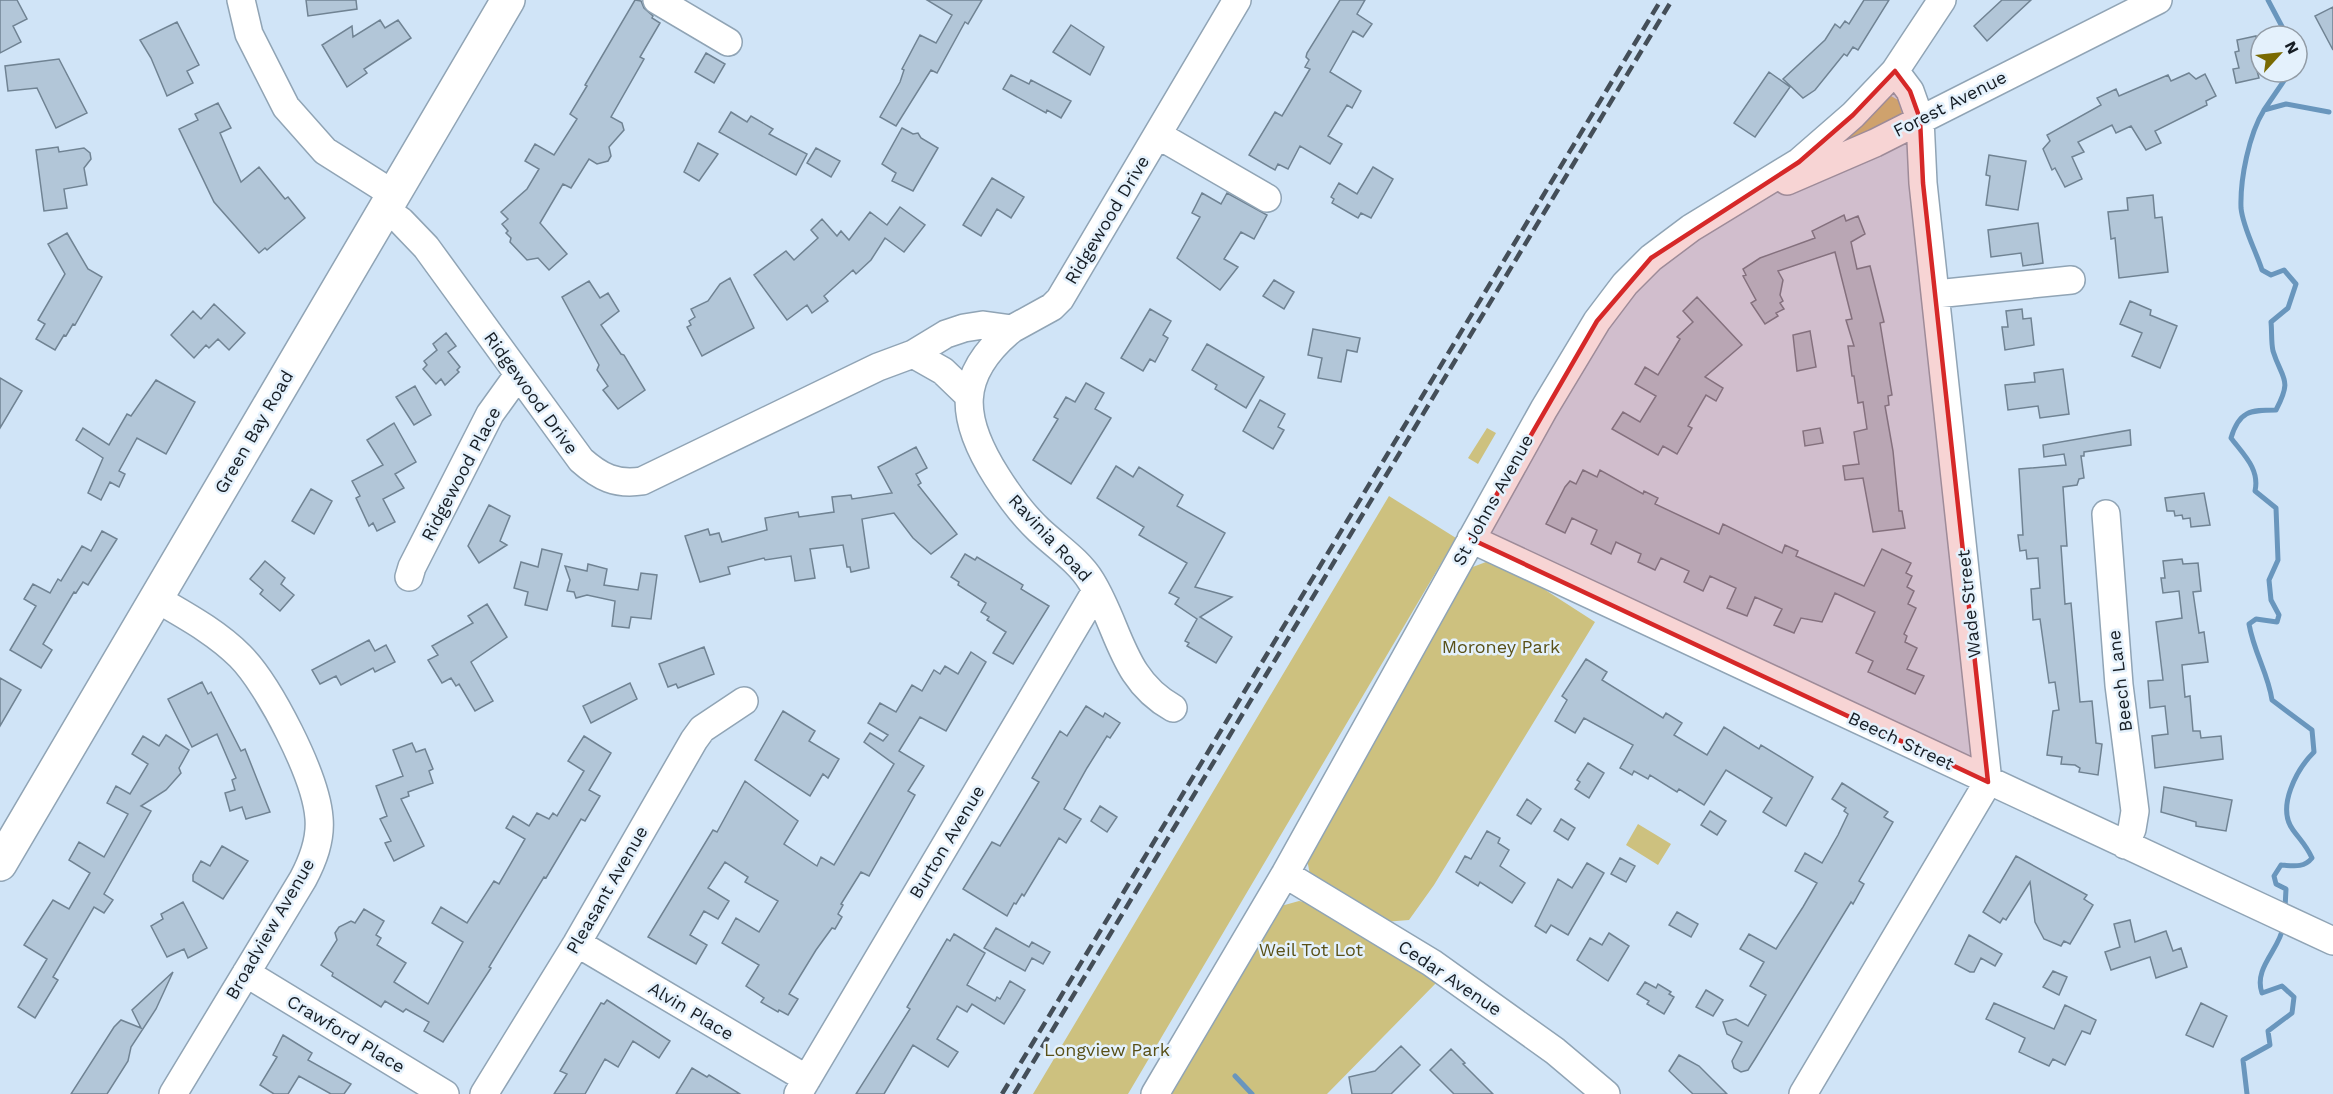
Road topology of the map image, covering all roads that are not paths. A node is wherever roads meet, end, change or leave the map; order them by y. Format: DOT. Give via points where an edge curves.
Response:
graph roads {
  1 [pos="241,0"];
  2 [pos="508,0"];
  3 [pos="657,0"];
  4 [pos="1237,0"];
  5 [pos="1942,0"];
  6 [pos="2158,0"];
  7 [pos="728,42"];
  8 [pos="1895,71"];
  9 [pos="1920,119"];
  10 [pos="1158,135"];
  11 [pos="1267,198"];
  12 [pos="1738,200"];
  13 [pos="389,202"];
  14 [pos="2071,280"];
  15 [pos="1936,294"];
  16 [pos="1012,329"];
  17 [pos="913,354"];
  18 [pos="518,375"];
  19 [pos="969,396"];
  20 [pos="2106,514"];
  21 [pos="1471,539"];
  22 [pos="409,577"];
  23 [pos="1096,591"];
  24 [pos="157,599"];
  25 [pos="744,701"];
  26 [pos="1173,708"];
  27 [pos="1988,782"];
  28 [pos="2125,845"];
  29 [pos="0,864"];
  30 [pos="1285,874"];
  31 [pos="2333,941"];
  32 [pos="577,942"];
  33 [pos="246,973"];
  34 [pos="802,1086"];
  35 [pos="173,1094"];
  36 [pos="445,1094"];
  37 [pos="484,1094"];
  38 [pos="1155,1094"];
  39 [pos="1606,1094"];
  40 [pos="1803,1094"];
  1 -- 13 [label="street, Ridgewood Drive" via="249,34 286,107 325,151"];
  2 -- 13 [label="main road, Green Bay Road"];
  3 -- 7 [label="street"];
  4 -- 10 [label="street, Ridgewood Drive"];
  5 -- 8 [label="street, St Johns Avenue"];
  6 -- 9 [label="street, Forest Avenue"];
  8 -- 9 [label="street, Wade Street" via="1910,91"];
  8 -- 12 [label="street, St Johns Avenue" via="1853,115 1798,162"];
  9 -- 12 [label="street, Forest Avenue" via="1836,161"];
  9 -- 15 [label="street, Wade Street"];
  10 -- 11 [label="street"];
  10 -- 16 [label="street, Ridgewood Drive" via="1060,299"];
  12 -- 21 [label="street, St Johns Avenue" via="1690,228 1651,258 1625,285 1591,330"];
  13 -- 18 [label="street, Ridgewood Drive"];
  13 -- 24 [label="main road, Green Bay Road"];
  14 -- 15 [label="street"];
  15 -- 27 [label="street, Wade Street"];
  16 -- 17 [label="street, Ridgewood Drive" via="982,325 964,328"];
  16 -- 19 [label="street, Ravinia Road" via="982,362"];
  17 -- 18 [label="street, Ridgewood Drive" via="878,367 659,475 629,483 597,474 580,460"];
  17 -- 19 [label="street" via="943,370"];
  18 -- 22 [label="street, Ridgewood Place" via="490,414"];
  19 -- 23 [label="street, Ravinia Road" via="972,429 1008,494 1083,571"];
  20 -- 28 [label="street, Beech Lane" via="2119,685 2135,811"];
  21 -- 27 [label="street, Beech Street"];
  21 -- 30 [label="street, St Johns Avenue"];
  23 -- 26 [label="street, Ravinia Road" via="1136,677 1157,699"];
  23 -- 34 [label="street, Burton Avenue"];
  24 -- 29 [label="main road, Green Bay Road"];
  24 -- 33 [label="street, Broadview Avenue" via="225,643 253,670 308,773 316,798 319,834 310,865"];
  25 -- 32 [label="street, Pleasant Avenue" via="702,729 694,740"];
  27 -- 28 [label="street, Beech Street"];
  27 -- 40 [label="street"];
  28 -- 31 [label="street, Beech Street"];
  30 -- 38 [label="street, St Johns Avenue"];
  30 -- 39 [label="street, Cedar Avenue" via="1432,963 1555,1051"];
  32 -- 34 [label="street, Alvin Place"];
  32 -- 37 [label="street, Pleasant Avenue"];
  33 -- 35 [label="street, Broadview Avenue"];
  33 -- 36 [label="street, Crawford Place"];
}
